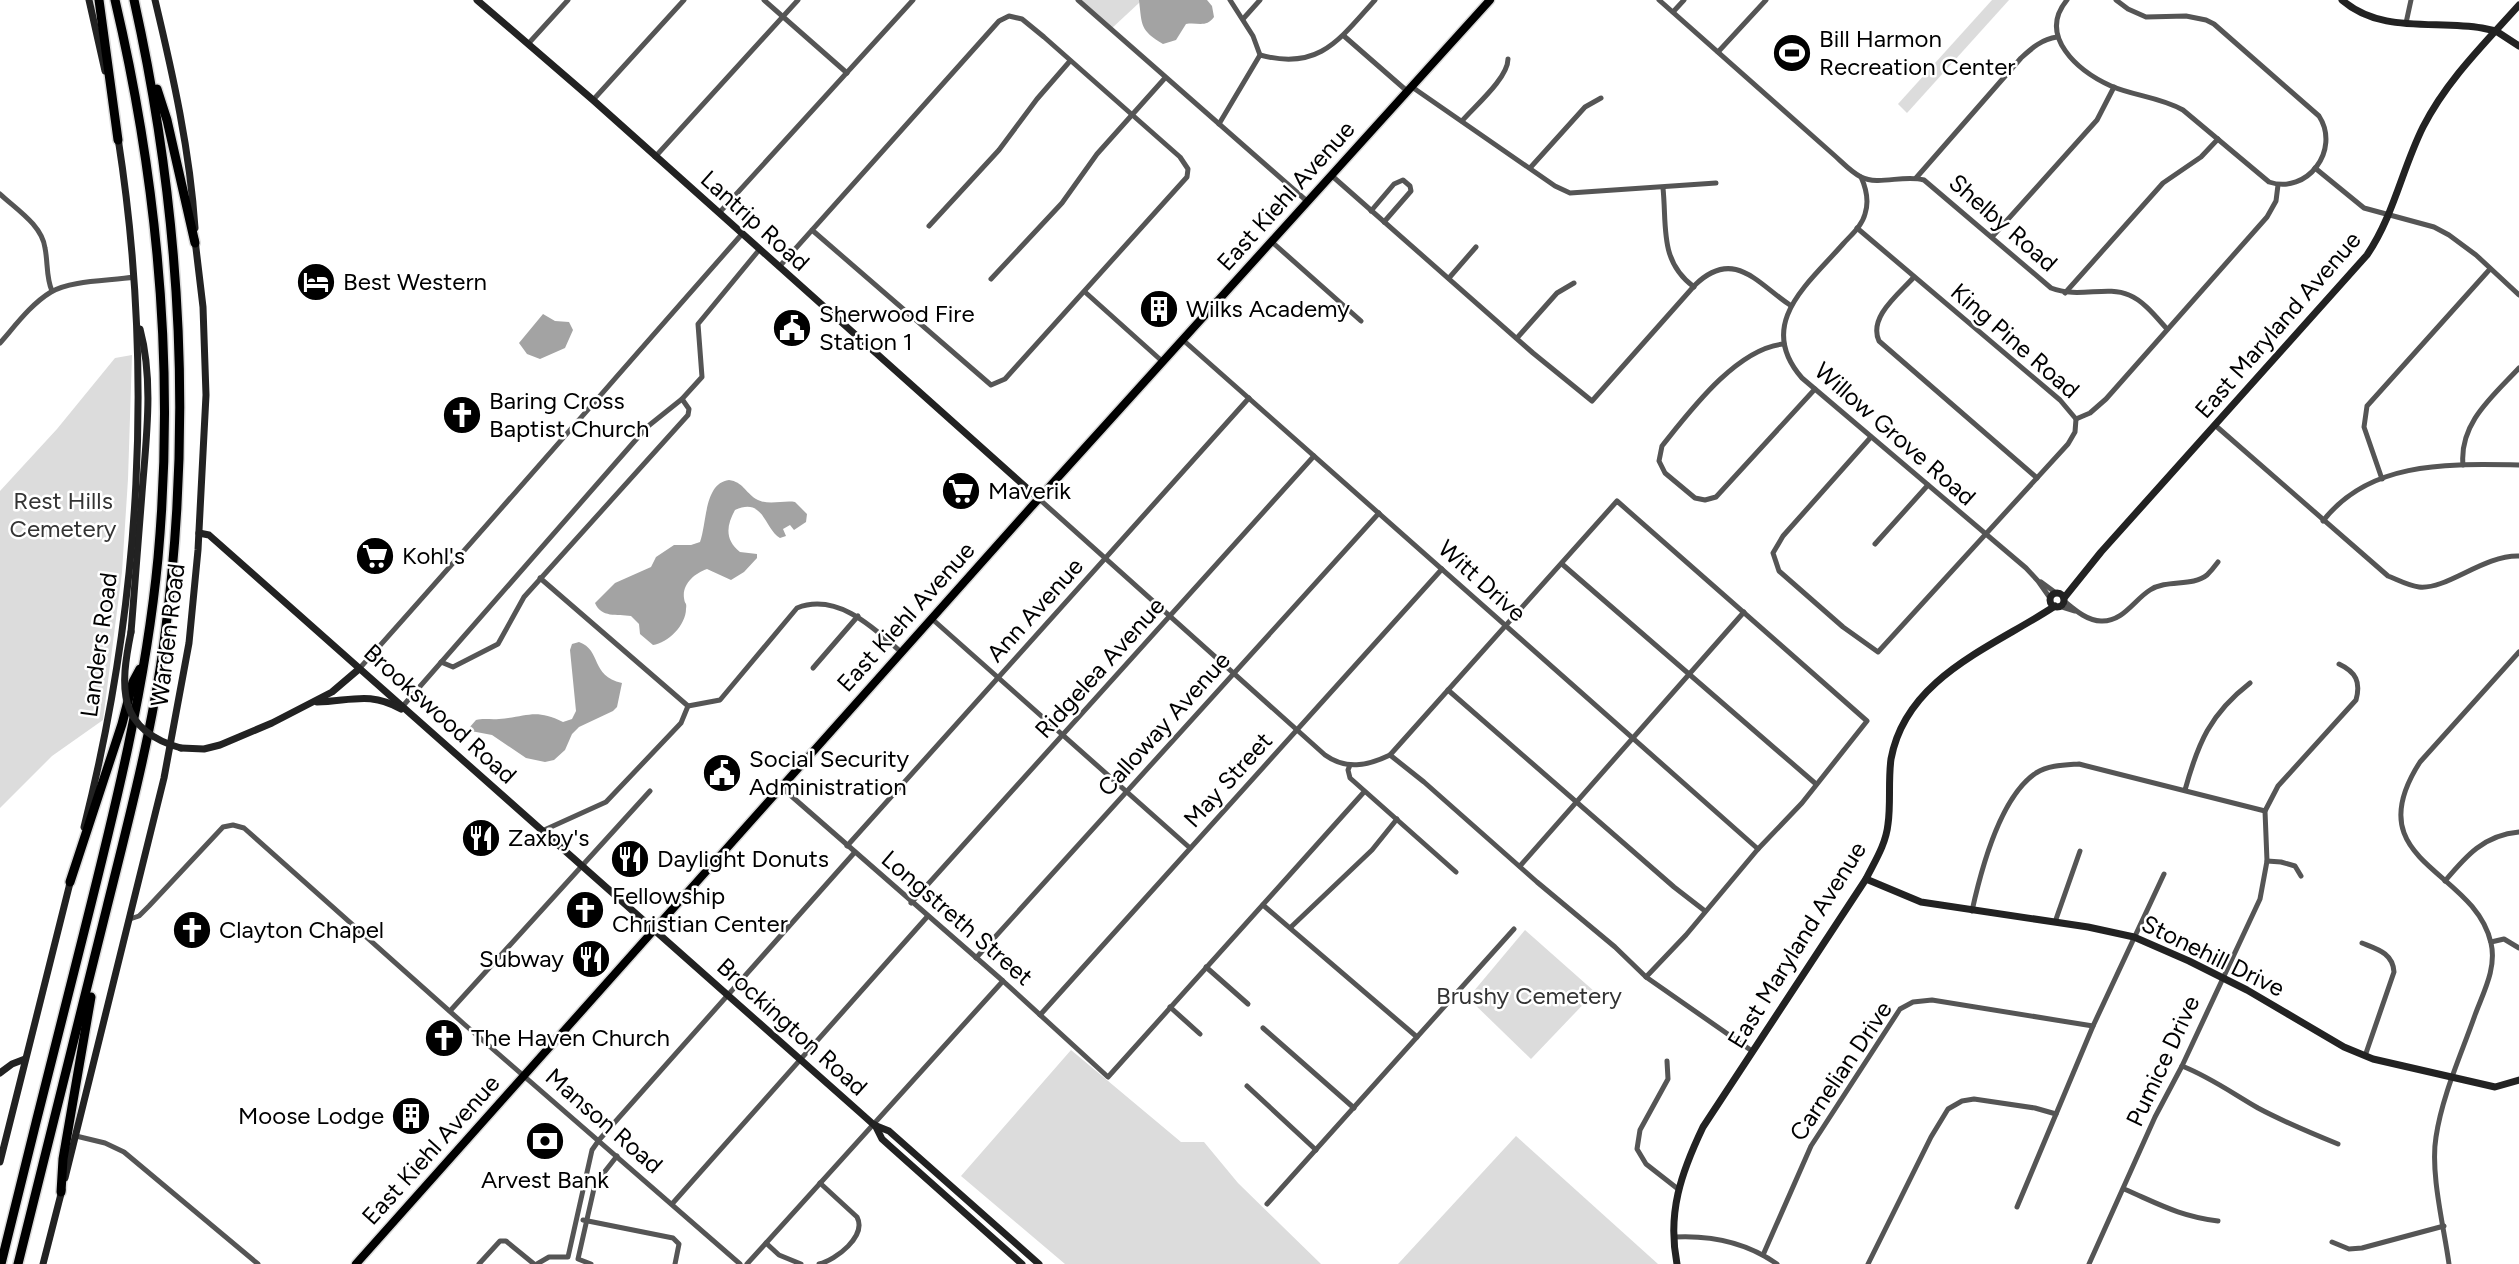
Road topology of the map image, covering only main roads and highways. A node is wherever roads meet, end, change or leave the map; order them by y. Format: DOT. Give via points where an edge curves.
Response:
graph roads {
  1 [pos="89,0"];
  2 [pos="99,0"];
  3 [pos="115,0"];
  4 [pos="134,0"];
  5 [pos="155,0"];
  6 [pos="477,0"];
  7 [pos="1490,0"];
  8 [pos="2342,0"];
  9 [pos="2519,5"];
  10 [pos="2496,32"];
  11 [pos="2519,46"];
  12 [pos="148,62"];
  13 [pos="118,140"];
  14 [pos="195,243"];
  15 [pos="136,314"];
  16 [pos="1038,499"];
  17 [pos="199,533"];
  18 [pos="144,662"];
  19 [pos="359,669"];
  20 [pos="313,702"];
  21 [pos="413,717"];
  22 [pos="1866,878"];
  23 [pos="70,882"];
  24 [pos="653,929"];
  25 [pos="99,945"];
  26 [pos="25,1059"];
  27 [pos="0,1073"];
  28 [pos="2519,1080"];
  29 [pos="874,1125"];
  30 [pos="0,1162"];
  31 [pos="61,1192"];
  32 [pos="1,1264"];
  33 [pos="18,1264"];
  34 [pos="43,1264"];
  35 [pos="356,1264"];
  36 [pos="1022,1264"];
  37 [pos="1039,1264"];
  38 [pos="1677,1264"];
  1 -- 13 [label="main road, Landers Road"];
  2 -- 13 [label="highway"];
  3 -- 18 [label="highway" via="144,142 163,333 162,493"];
  4 -- 12 [label="highway"];
  5 -- 14 [label="main road, Warden Road" via="188,163"];
  6 -- 16 [label="main road, Lantrip Road"];
  7 -- 16 [label="main road, East Kiehl Avenue"];
  8 -- 10 [label="main road" via="2366,17 2384,22"];
  9 -- 10 [label="main road, East Maryland Avenue"];
  10 -- 11 [label="main road"];
  10 -- 22 [label="main road, East Maryland Avenue" via="2433,108 2389,216 2352,274 2057,600 1941,677 1916,701 1898,735 1892,759 1889,823"];
  12 -- 14 [label="highway"];
  12 -- 25 [label="highway" via="177,282 179,489 158,686"];
  13 -- 15 [label="main road, Landers Road"];
  14 -- 17 [label="main road, Warden Road" via="206,395"];
  15 -- 20 [label="main road, bridge" via="144,344 146,437 131,632 123,670 130,711 163,743 204,748"];
  15 -- 23 [label="main road, Landers Road" via="138,447 131,561 109,715"];
  16 -- 24 [label="main road, East Kiehl Avenue"];
  17 -- 19 [label="main road, Brookswood Road" via="209,535"];
  17 -- 31 [label="main road, Warden Road" via="178,712"];
  18 -- 23 [label="highway" via="133,682"];
  18 -- 32 [label="highway" via="117,800"];
  19 -- 20 [label="main road"];
  19 -- 21 [label="main road, Brookswood Road"];
  20 -- 21 [label="main road" via="368,697 387,701"];
  21 -- 24 [label="main road, Brookswood Road"];
  22 -- 28 [label="main road, Stonehill Drive" via="1921,902 2134,937 2222,977 2365,1056 2495,1087"];
  22 -- 38 [label="main road, East Maryland Avenue" via="1703,1127 1678,1189 1674,1219"];
  23 -- 26 [label="main road, Landers Road"];
  24 -- 29 [label="main road, Brockington Road"];
  24 -- 35 [label="main road, East Kiehl Avenue"];
  25 -- 31 [label="highway"];
  25 -- 33 [label="highway"];
  26 -- 27 [label="main road"];
  26 -- 30 [label="main road, Landers Road"];
  29 -- 36 [label="main road, Brockington Road" via="882,1139"];
  29 -- 37 [label="main road, Brockington Road" via="889,1131"];
  31 -- 34 [label="main road, Warden Road"];
}
